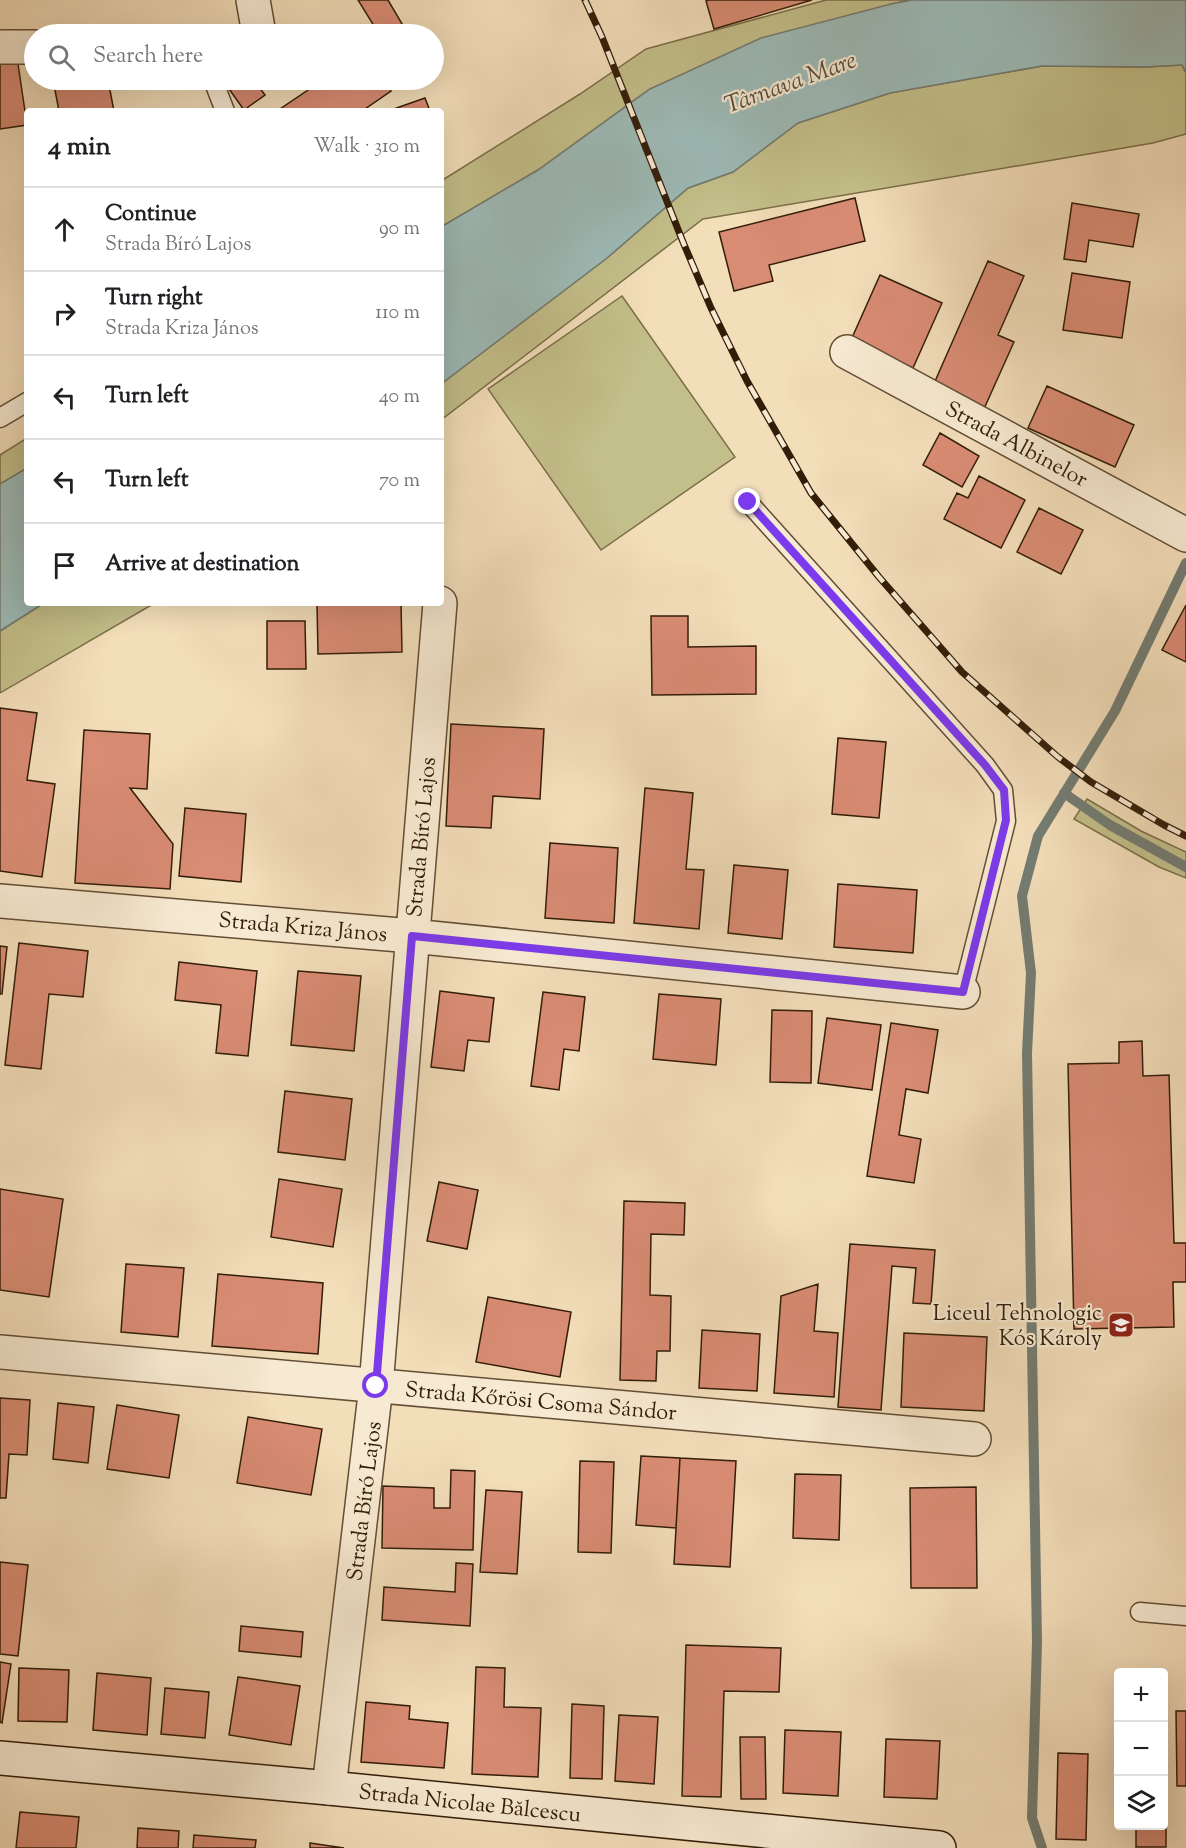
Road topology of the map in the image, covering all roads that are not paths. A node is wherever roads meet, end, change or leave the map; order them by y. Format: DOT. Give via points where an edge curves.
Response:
graph roads {
  1 [pos="253,0"];
  2 [pos="257,24"];
  3 [pos="0,47"];
  4 [pos="24,47"];
  5 [pos="217,90"];
  6 [pos="224,108"];
  7 [pos="847,352"];
  8 [pos="24,404"];
  9 [pos="0,418"];
  10 [pos="748,502"];
  11 [pos="1176,529"];
  12 [pos="440,606"];
  13 [pos="0,901"];
  14 [pos="412,936"];
  15 [pos="963,992"];
  16 [pos="0,1352"];
  17 [pos="376,1386"];
  18 [pos="974,1439"];
  19 [pos="1140,1612"];
  20 [pos="1186,1616"];
  21 [pos="0,1758"];
  22 [pos="329,1788"];
  23 [pos="939,1848"];
  1 -- 2 [label="street"];
  3 -- 4 [label="street"];
  5 -- 6 [label="lane"];
  7 -- 11 [label="street, Strada Albinelor"];
  8 -- 9 [label="lane"];
  10 -- 15 [label="lane" via="1004,790 1006,820"];
  12 -- 14 [label="street, Strada Bíró Lajos"];
  13 -- 14 [label="street, Strada Kriza János"];
  14 -- 15 [label="street, Strada Kriza János"];
  14 -- 17 [label="street, Strada Bíró Lajos"];
  16 -- 17 [label="street, Strada Kőrösi Csoma Sándor"];
  17 -- 18 [label="street, Strada Kőrösi Csoma Sándor"];
  17 -- 22 [label="street, Strada Bíró Lajos"];
  19 -- 20 [label="lane"];
  21 -- 22 [label="street, Strada Nicolae Bălcescu"];
  22 -- 23 [label="street, Strada Nicolae Bălcescu"];
}
